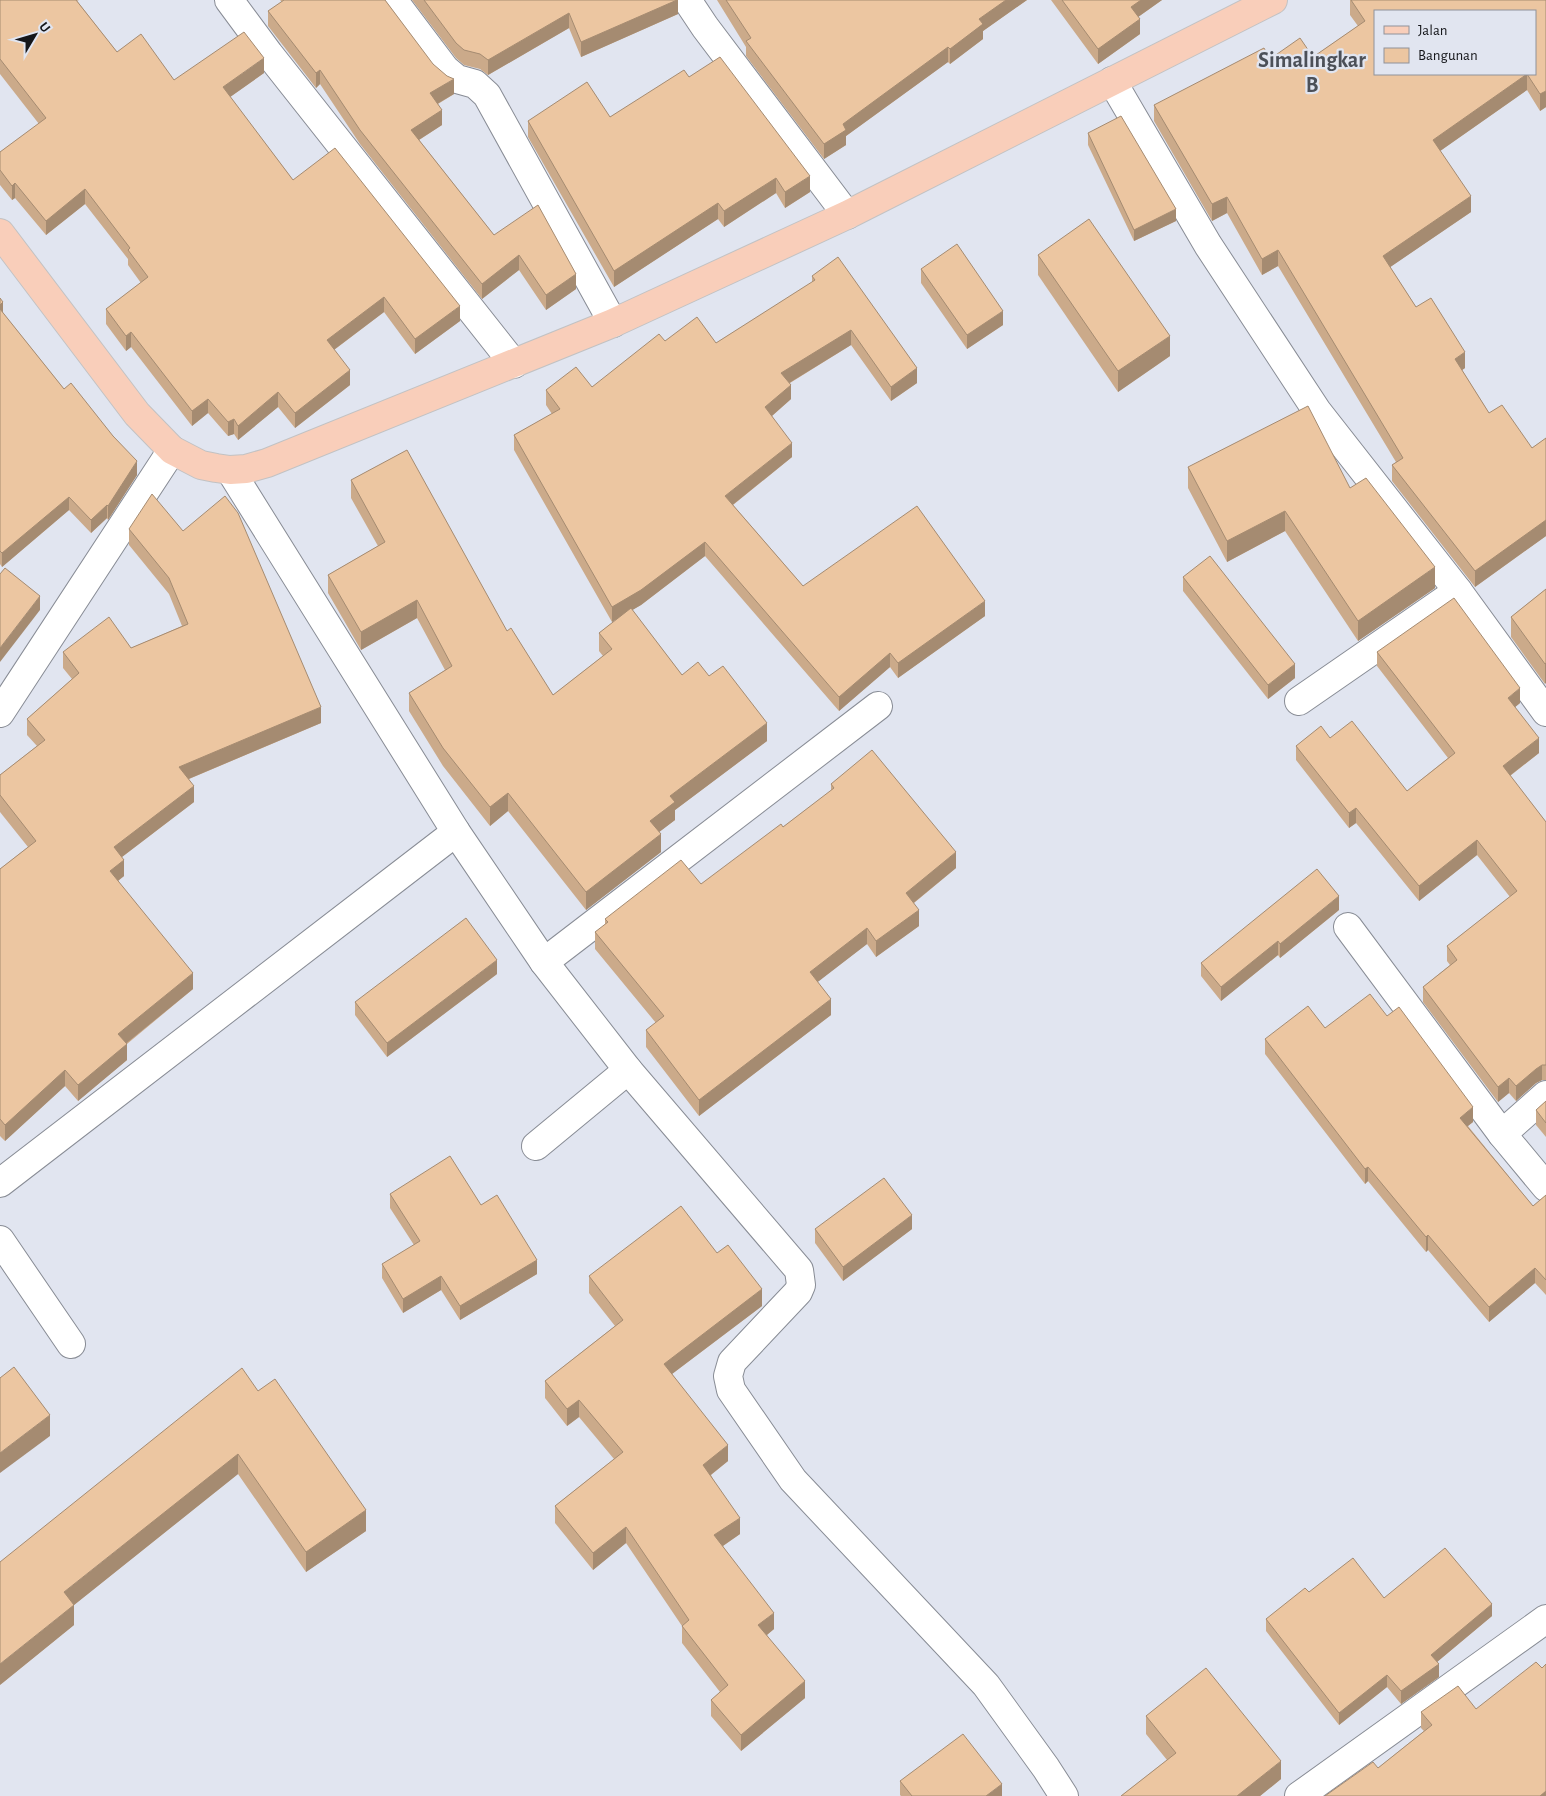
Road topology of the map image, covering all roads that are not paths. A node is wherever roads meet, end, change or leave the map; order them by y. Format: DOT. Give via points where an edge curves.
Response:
graph roads {
  1 [pos="229,0"];
  2 [pos="393,0"];
  3 [pos="687,0"];
  4 [pos="1273,0"];
  5 [pos="1112,81"];
  6 [pos="847,215"];
  7 [pos="0,233"];
  8 [pos="613,323"];
  9 [pos="514,364"];
  10 [pos="172,450"];
  11 [pos="230,470"];
  12 [pos="1458,591"];
  13 [pos="1298,701"];
  14 [pos="878,706"];
  15 [pos="1546,712"];
  16 [pos="0,713"];
  17 [pos="456,832"];
  18 [pos="1348,927"];
  19 [pos="544,962"];
  20 [pos="628,1070"];
  21 [pos="1546,1095"];
  22 [pos="1502,1134"];
  23 [pos="536,1146"];
  24 [pos="0,1183"];
  25 [pos="1546,1187"];
  26 [pos="0,1240"];
  27 [pos="71,1344"];
  28 [pos="1546,1619"];
  29 [pos="1064,1796"];
  30 [pos="1299,1796"];
  1 -- 9 [label="street"];
  2 -- 8 [label="street" via="445,69 457,79 475,84 487,95"];
  3 -- 6 [label="street"];
  4 -- 5 [label="main road"];
  5 -- 6 [label="main road"];
  5 -- 12 [label="street" via="1208,245 1317,411"];
  6 -- 8 [label="main road"];
  7 -- 10 [label="main road" via="137,414"];
  8 -- 9 [label="main road"];
  9 -- 11 [label="main road" via="267,463"];
  10 -- 11 [label="main road" via="201,464"];
  10 -- 16 [label="street"];
  11 -- 17 [label="street"];
  12 -- 13 [label="street"];
  12 -- 15 [label="street"];
  14 -- 19 [label="street"];
  17 -- 19 [label="street"];
  17 -- 24 [label="street"];
  18 -- 22 [label="street"];
  19 -- 20 [label="street"];
  20 -- 23 [label="street"];
  20 -- 29 [label="street" via="799,1270 801,1285 798,1292 732,1362 728,1376 731,1390 793,1480 986,1685"];
  21 -- 22 [label="street"];
  22 -- 25 [label="street"];
  26 -- 27 [label="street"];
  28 -- 30 [label="street"];
}
